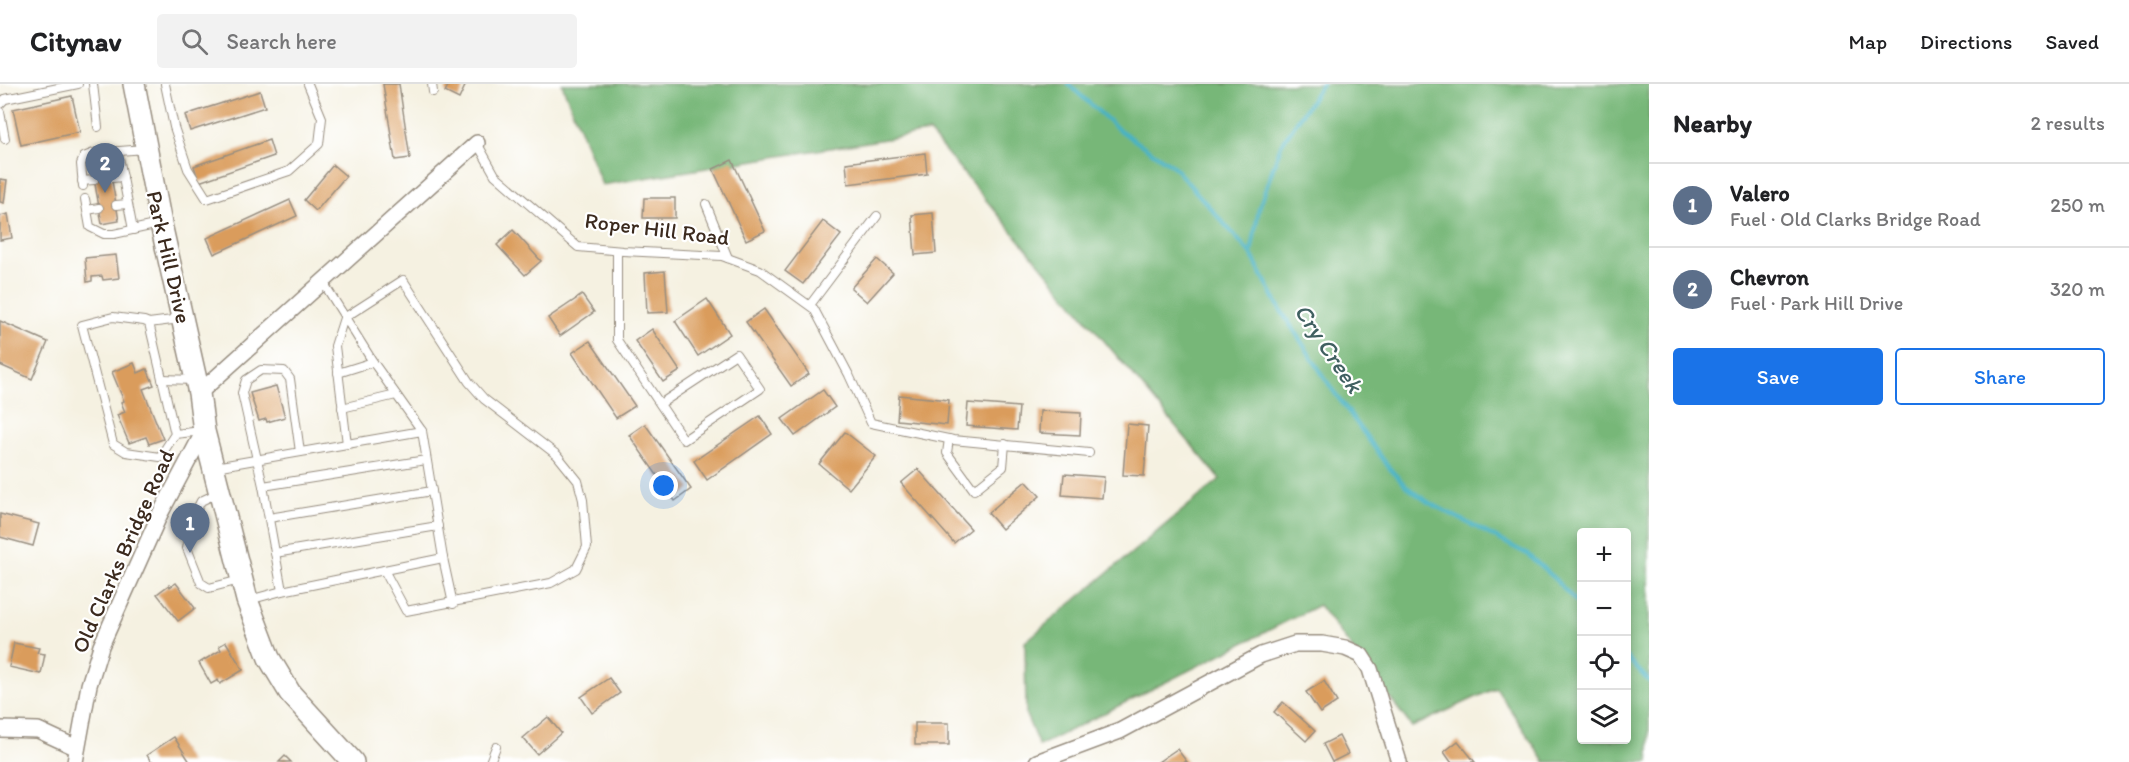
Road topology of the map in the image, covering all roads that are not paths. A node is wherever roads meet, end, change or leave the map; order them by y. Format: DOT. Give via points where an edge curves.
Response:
graph roads {
  1 [pos="77,84"];
  2 [pos="93,84"];
  3 [pos="134,84"];
  4 [pos="165,84"];
  5 [pos="308,84"];
  6 [pos="0,104"];
  7 [pos="0,112"];
  8 [pos="98,127"];
  9 [pos="5,139"];
  10 [pos="477,143"];
  11 [pos="146,149"];
  12 [pos="118,152"];
  13 [pos="123,177"];
  14 [pos="112,178"];
  15 [pos="94,180"];
  16 [pos="86,199"];
  17 [pos="127,204"];
  18 [pos="706,204"];
  19 [pos="116,205"];
  20 [pos="99,208"];
  21 [pos="87,210"];
  22 [pos="877,216"];
  23 [pos="161,224"];
  24 [pos="133,230"];
  25 [pos="617,251"];
  26 [pos="728,258"];
  27 [pos="323,282"];
  28 [pos="810,306"];
  29 [pos="183,318"];
  30 [pos="344,318"];
  31 [pos="149,324"];
  32 [pos="373,362"];
  33 [pos="338,373"];
  34 [pos="162,380"];
  35 [pos="198,387"];
  36 [pos="396,395"];
  37 [pos="660,404"];
  38 [pos="342,408"];
  39 [pos="204,431"];
  40 [pos="422,431"];
  41 [pos="175,434"];
  42 [pos="949,439"];
  43 [pos="347,444"];
  44 [pos="1005,444"];
  45 [pos="300,452"];
  46 [pos="1089,453"];
  47 [pos="256,460"];
  48 [pos="426,460"];
  49 [pos="214,467"];
  50 [pos="263,486"];
  51 [pos="432,491"];
  52 [pos="220,492"];
  53 [pos="269,518"];
  54 [pos="438,526"];
  55 [pos="275,553"];
  56 [pos="443,558"];
  57 [pos="384,570"];
  58 [pos="241,579"];
  59 [pos="282,591"];
  60 [pos="247,600"];
  61 [pos="453,604"];
  62 [pos="0,729"];
  63 [pos="496,747"];
  64 [pos="76,755"];
  65 [pos="353,762"];
  66 [pos="489,762"];
  67 [pos="1037,762"];
  68 [pos="1399,762"];
  1 -- 6 [label="lane" via="5,99"];
  2 -- 8 [label="lane"];
  3 -- 11 [label="main road, Park Hill Drive"];
  4 -- 5 [label="lane" via="188,169 207,199 289,171 319,144 322,118"];
  7 -- 9 [label="lane"];
  10 -- 25 [label="lane, Roper Hill Road" via="495,175 578,247"];
  10 -- 27 [label="street, Roper Hill Road"];
  11 -- 12 [label="lane"];
  11 -- 23 [label="main road, Park Hill Drive"];
  12 -- 13 [label="lane"];
  12 -- 15 [label="lane" via="84,157 83,184"];
  13 -- 14 [label="lane"];
  13 -- 17 [label="lane"];
  16 -- 21 [label="lane"];
  17 -- 19 [label="lane"];
  17 -- 24 [label="lane"];
  18 -- 26 [label="lane"];
  20 -- 21 [label="lane"];
  21 -- 24 [label="lane" via="90,227 104,234"];
  22 -- 28 [label="lane"];
  23 -- 24 [label="lane"];
  23 -- 29 [label="main road, Park Hill Drive"];
  25 -- 26 [label="lane, Roper Hill Road"];
  25 -- 37 [label="lane" via="617,340"];
  26 -- 28 [label="lane, Roper Hill Road" via="760,270"];
  27 -- 30 [label="lane"];
  27 -- 35 [label="street, Roper Hill Road"];
  28 -- 42 [label="lane, Roper Hill Road" via="871,423"];
  29 -- 31 [label="lane"];
  29 -- 35 [label="main road, Park Hill Drive"];
  30 -- 32 [label="lane"];
  30 -- 33 [label="lane" via="334,346"];
  30 -- 61 [label="lane" via="403,280 483,399 557,455 578,481 587,547 576,569 551,583"];
  31 -- 34 [label="lane"];
  31 -- 41 [label="lane" via="113,317 82,325 113,444 126,452 160,457"];
  32 -- 33 [label="lane"];
  32 -- 36 [label="lane"];
  33 -- 38 [label="lane"];
  34 -- 35 [label="lane"];
  34 -- 41 [label="lane"];
  35 -- 39 [label="main road, Park Hill Drive"];
  36 -- 38 [label="lane"];
  36 -- 40 [label="lane"];
  37 -- 37 [label="lane" via="684,440 760,389 736,354"];
  38 -- 43 [label="lane"];
  39 -- 41 [label="lane"];
  39 -- 49 [label="main road, Park Hill Drive"];
  39 -- 64 [label="street, Old Clarks Bridge Road" via="160,514 101,646"];
  40 -- 43 [label="lane"];
  40 -- 48 [label="lane"];
  42 -- 44 [label="lane, Roper Hill Road"];
  42 -- 44 [label="lane" via="947,453 974,490 1004,468"];
  43 -- 45 [label="lane"];
  44 -- 46 [label="lane, Roper Hill Road"];
  45 -- 47 [label="lane"];
  45 -- 47 [label="lane" via="290,379 284,371 261,370 246,380 242,393"];
  47 -- 49 [label="lane"];
  47 -- 50 [label="lane"];
  48 -- 50 [label="lane"];
  48 -- 51 [label="lane"];
  49 -- 52 [label="main road, Park Hill Drive"];
  50 -- 53 [label="lane"];
  51 -- 53 [label="lane"];
  51 -- 54 [label="lane"];
  52 -- 58 [label="main road, Park Hill Drive"];
  52 -- 58 [label="lane" via="201,501 191,521 187,548 201,583 208,588"];
  53 -- 55 [label="lane"];
  54 -- 55 [label="lane"];
  54 -- 56 [label="lane"];
  55 -- 59 [label="lane"];
  56 -- 57 [label="lane"];
  56 -- 61 [label="lane"];
  57 -- 59 [label="lane"];
  57 -- 61 [label="lane" via="406,612"];
  58 -- 60 [label="main road, Park Hill Drive"];
  59 -- 60 [label="lane"];
  60 -- 65 [label="main road, Park Hill Drive" via="269,658 290,693"];
  62 -- 64 [label="street" via="38,730"];
  63 -- 66 [label="lane"];
  67 -- 68 [label="street" via="1120,731 1261,655 1296,644 1322,644 1361,655 1370,669"];
}
